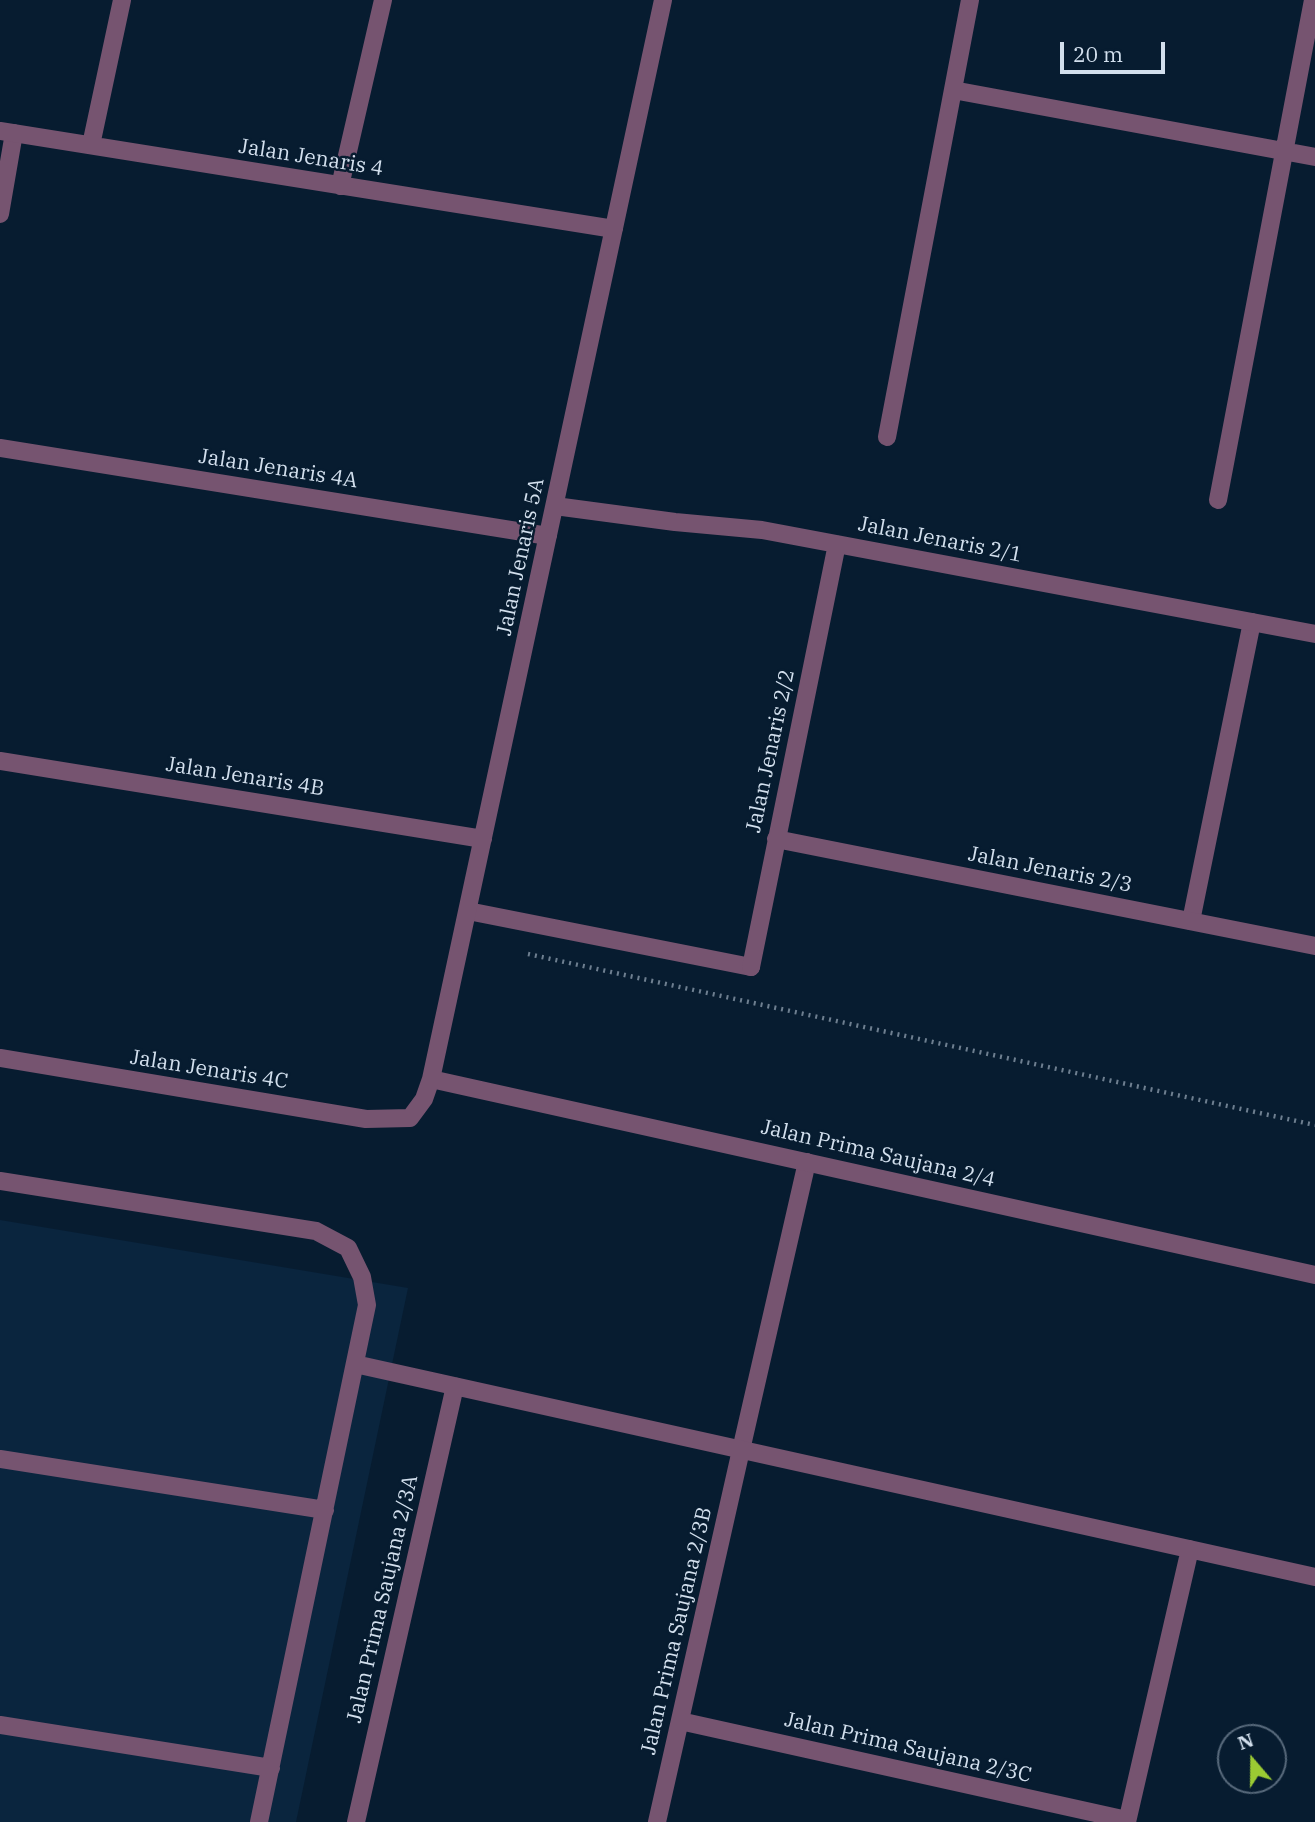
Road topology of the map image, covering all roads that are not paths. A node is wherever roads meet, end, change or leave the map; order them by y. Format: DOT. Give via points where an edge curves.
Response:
graph roads {
  1 [pos="122,0"];
  2 [pos="383,0"];
  3 [pos="663,0"];
  4 [pos="970,0"];
  5 [pos="1313,0"];
  6 [pos="953,90"];
  7 [pos="7,132"];
  8 [pos="91,145"];
  9 [pos="1284,151"];
  10 [pos="1315,157"];
  11 [pos="340,186"];
  12 [pos="0,214"];
  13 [pos="614,229"];
  14 [pos="887,437"];
  15 [pos="0,447"];
  16 [pos="1218,500"];
  17 [pos="555,506"];
  18 [pos="548,536"];
  19 [pos="837,544"];
  20 [pos="1252,622"];
  21 [pos="1315,634"];
  22 [pos="0,761"];
  23 [pos="483,839"];
  24 [pos="776,839"];
  25 [pos="468,911"];
  26 [pos="1191,921"];
  27 [pos="1315,946"];
  28 [pos="0,1058"];
  29 [pos="431,1079"];
  30 [pos="410,1118"];
  31 [pos="807,1162"];
  32 [pos="0,1181"];
  33 [pos="1315,1275"];
  34 [pos="355,1364"];
  35 [pos="455,1386"];
  36 [pos="741,1450"];
  37 [pos="0,1459"];
  38 [pos="325,1510"];
  39 [pos="1190,1549"];
  40 [pos="1315,1577"];
  41 [pos="680,1721"];
  42 [pos="0,1726"];
  43 [pos="271,1768"];
  44 [pos="1127,1821"];
  45 [pos="259,1822"];
  46 [pos="356,1822"];
  47 [pos="657,1822"];
  1 -- 8 [label="street"];
  2 -- 11 [label="street"];
  3 -- 13 [label="street, Jalan Jenaris 5A"];
  4 -- 6 [label="street"];
  5 -- 9 [label="street"];
  6 -- 9 [label="street"];
  6 -- 14 [label="street"];
  7 -- 8 [label="street, Jalan Jenaris 4"];
  7 -- 12 [label="street"];
  8 -- 11 [label="street, Jalan Jenaris 4"];
  9 -- 10 [label="street"];
  9 -- 16 [label="street"];
  11 -- 13 [label="street, Jalan Jenaris 4"];
  13 -- 17 [label="street, Jalan Jenaris 5A"];
  15 -- 18 [label="street, Jalan Jenaris 4A"];
  17 -- 18 [label="street, Jalan Jenaris 5A"];
  17 -- 19 [label="street, Jalan Jenaris 2/1" via="762,530"];
  18 -- 23 [label="street, Jalan Jenaris 5A"];
  19 -- 20 [label="street, Jalan Jenaris 2/1"];
  19 -- 24 [label="street, Jalan Jenaris 2/2"];
  20 -- 21 [label="street, Jalan Jenaris 2/1"];
  20 -- 26 [label="street"];
  22 -- 23 [label="street, Jalan Jenaris 4B"];
  23 -- 25 [label="street, Jalan Jenaris 5A"];
  24 -- 25 [label="street, Jalan Jenaris 2/2" via="751,967"];
  24 -- 26 [label="street, Jalan Jenaris 2/3"];
  25 -- 29 [label="street, Jalan Jenaris 5A"];
  26 -- 27 [label="street, Jalan Jenaris 2/3"];
  28 -- 30 [label="street, Jalan Jenaris 4C" via="366,1119"];
  29 -- 30 [label="street, Jalan Jenaris 5A"];
  29 -- 31 [label="street, Jalan Prima Saujana 2/4"];
  31 -- 33 [label="street, Jalan Prima Saujana 2/4"];
  31 -- 36 [label="street, Jalan Prima Saujana 2/3B"];
  32 -- 34 [label="street" via="316,1231 348,1248 362,1277 367,1305"];
  34 -- 35 [label="street"];
  34 -- 38 [label="street"];
  35 -- 36 [label="street"];
  35 -- 46 [label="street, Jalan Prima Saujana 2/3A"];
  36 -- 39 [label="street"];
  36 -- 41 [label="street, Jalan Prima Saujana 2/3B"];
  37 -- 38 [label="street"];
  38 -- 43 [label="street"];
  39 -- 40 [label="street"];
  39 -- 44 [label="street"];
  41 -- 44 [label="street, Jalan Prima Saujana 2/3C"];
  41 -- 47 [label="street, Jalan Prima Saujana 2/3B"];
  42 -- 43 [label="street"];
  43 -- 45 [label="street"];
}
